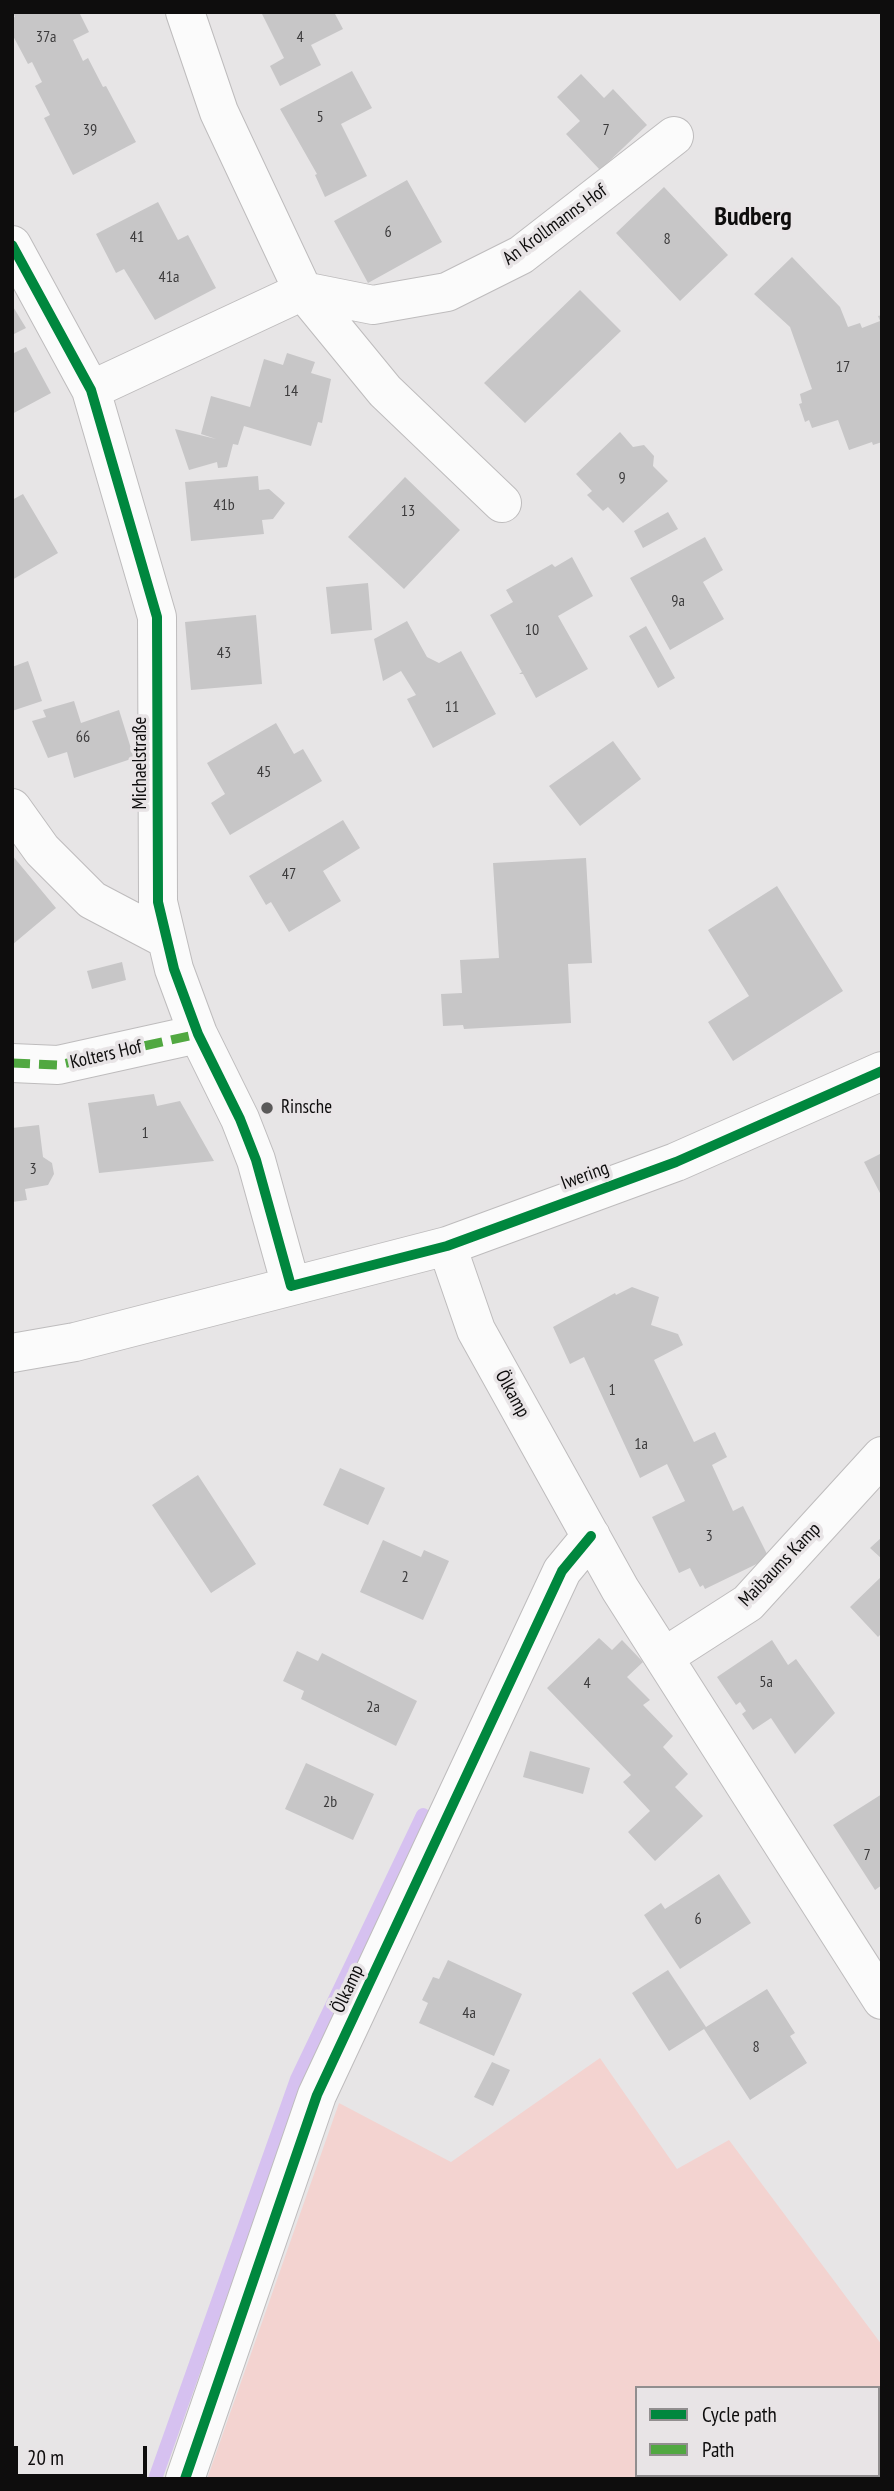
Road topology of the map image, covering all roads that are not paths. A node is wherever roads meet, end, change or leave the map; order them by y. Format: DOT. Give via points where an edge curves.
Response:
graph roads {
  1 [pos="186,12"];
  2 [pos="674,136"];
  3 [pos="12,245"];
  4 [pos="303,291"];
  5 [pos="91,390"];
  6 [pos="502,503"];
  7 [pos="12,808"];
  8 [pos="166,939"];
  9 [pos="198,1034"];
  10 [pos="12,1063"];
  11 [pos="882,1071"];
  12 [pos="447,1246"];
  13 [pos="291,1286"];
  14 [pos="12,1353"];
  15 [pos="882,1456"];
  16 [pos="591,1536"];
  17 [pos="664,1657"];
  18 [pos="882,2000"];
  19 [pos="185,2479"];
  1 -- 4 [label="street" via="219,113"];
  2 -- 4 [label="street, An Krollmanns Hof" via="521,255 447,292 373,305"];
  3 -- 5 [label="street, Michaelstraße"];
  4 -- 5 [label="street"];
  4 -- 6 [label="street" via="385,391"];
  5 -- 8 [label="street, Michaelstraße" via="157,617 158,902"];
  7 -- 8 [label="street" via="42,849 92,900"];
  8 -- 9 [label="street, Michaelstraße"];
  9 -- 10 [label="street, Kolters Hof" via="58,1065"];
  9 -- 13 [label="street, Michaelstraße" via="256,1160"];
  11 -- 12 [label="street, Iwering" via="676,1162"];
  12 -- 13 [label="street, Iwering"];
  12 -- 16 [label="street, Ölkamp" via="476,1330"];
  13 -- 14 [label="street, Iwering" via="75,1342"];
  15 -- 17 [label="street, Maibaums Kamp" via="748,1603"];
  16 -- 17 [label="street, Ölkamp"];
  16 -- 19 [label="street, Ölkamp" via="562,1572 317,2095"];
  17 -- 18 [label="street, Ölkamp"];
}
